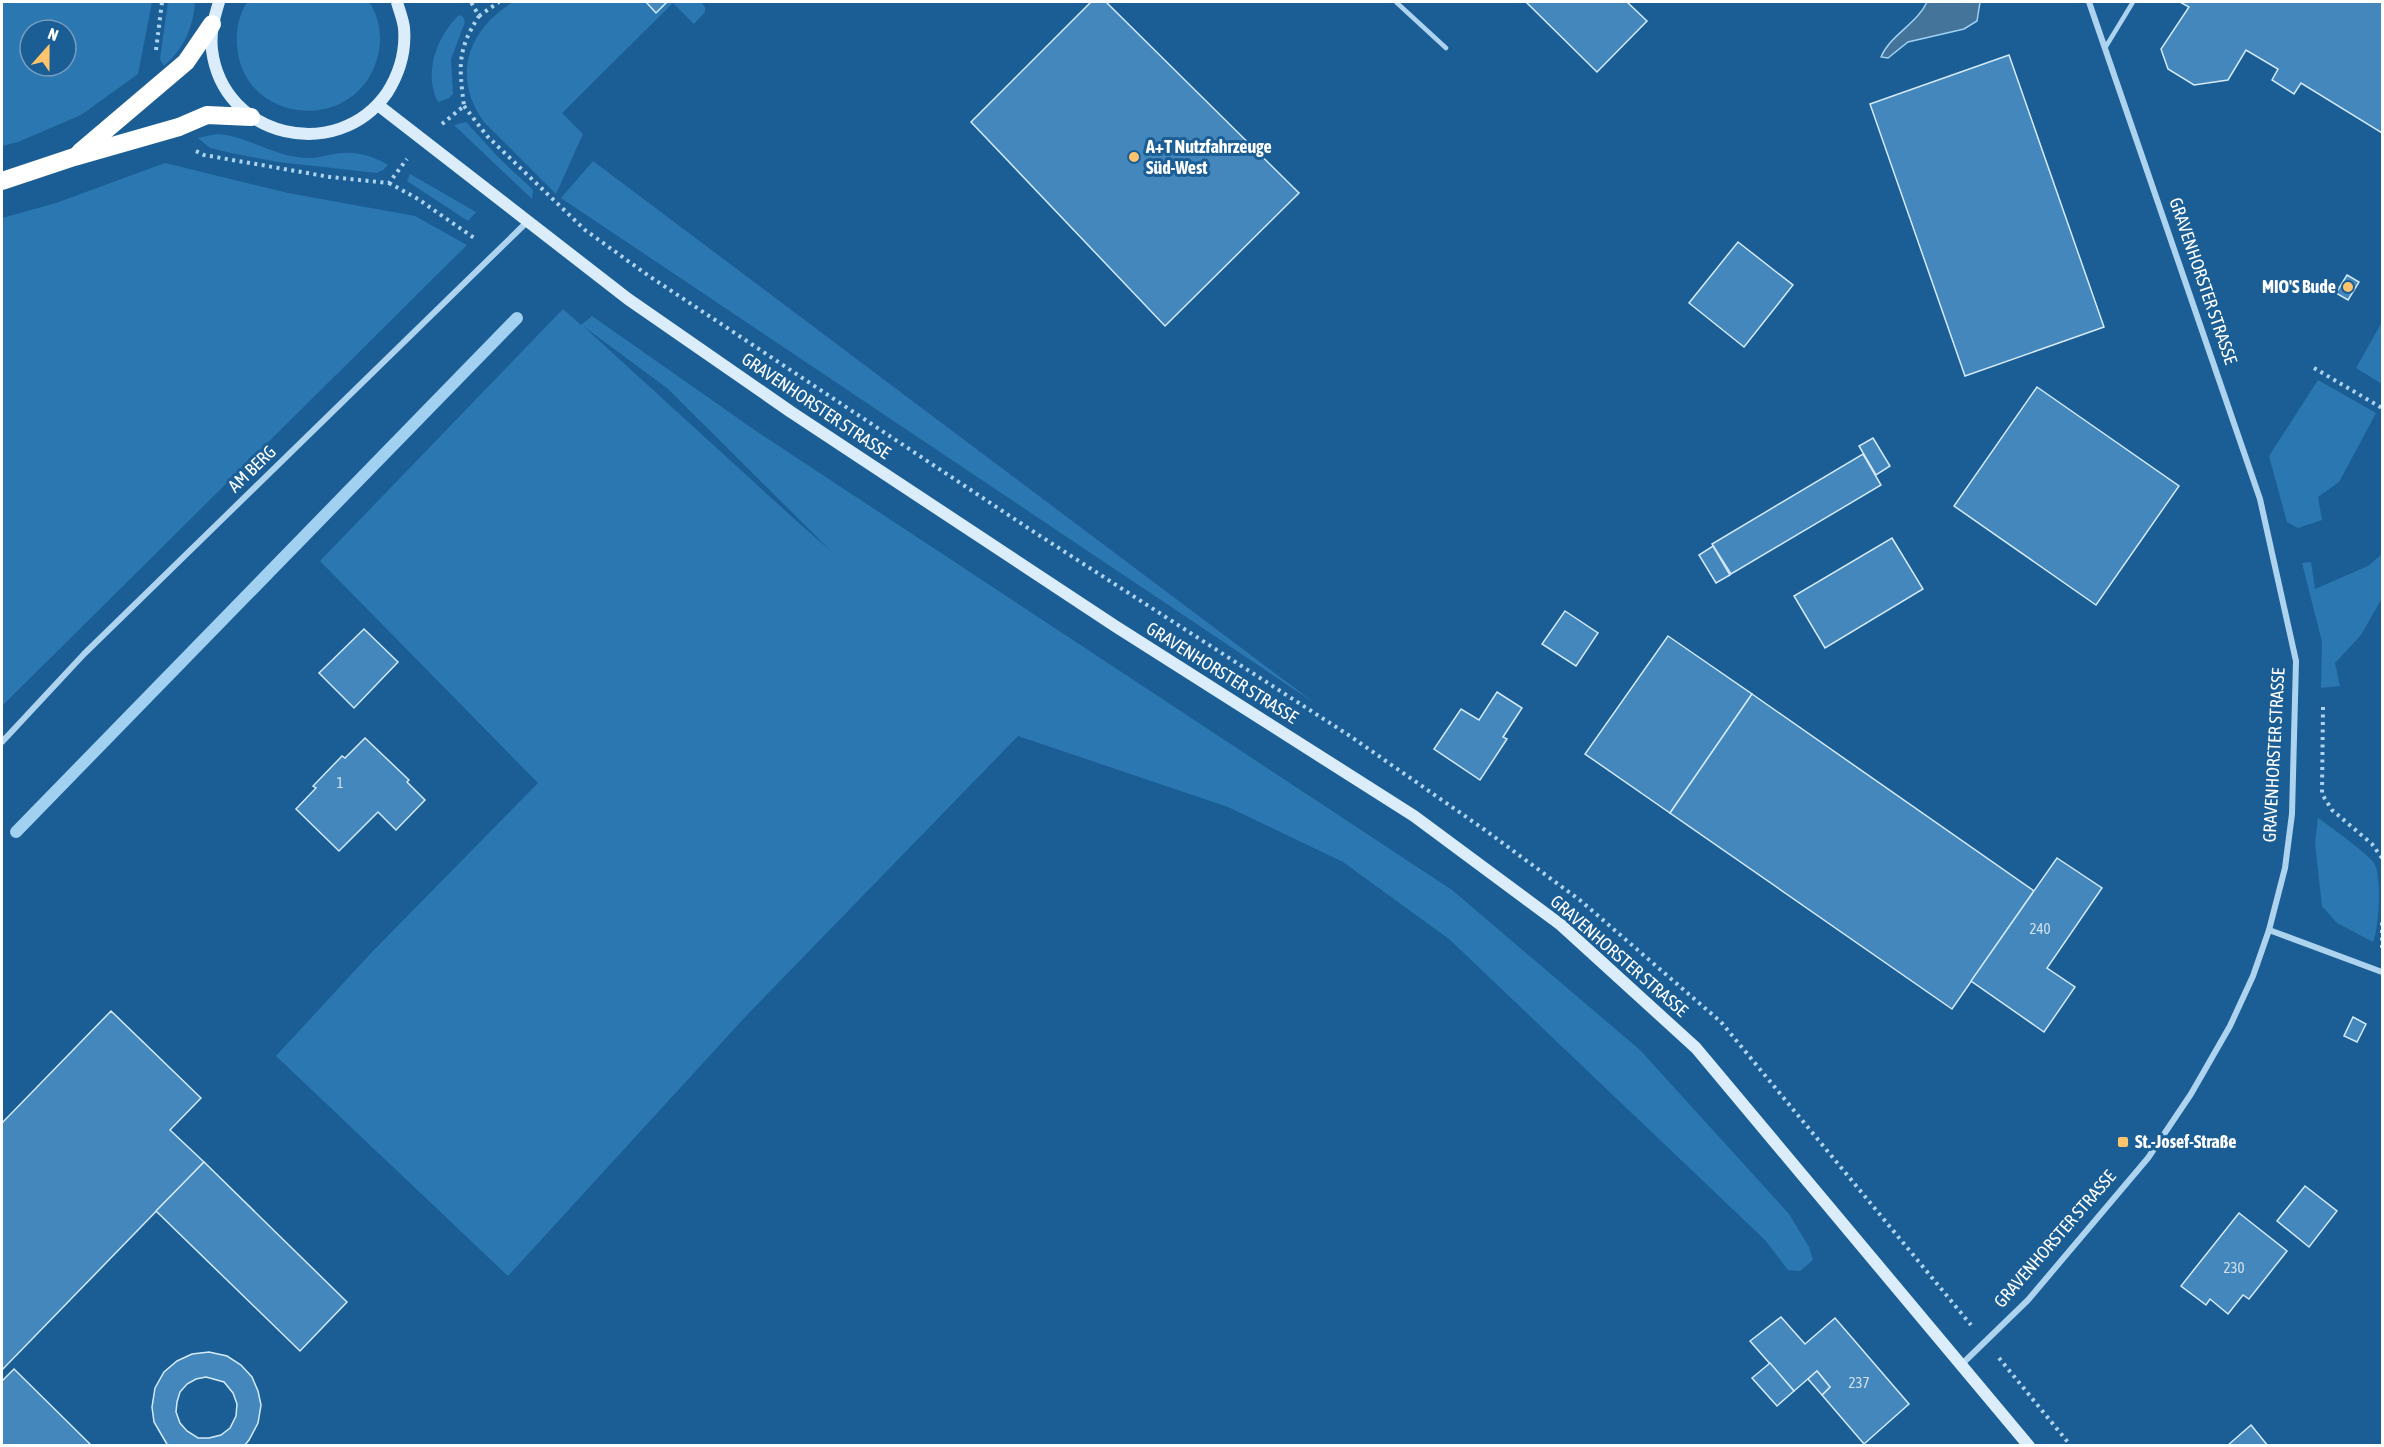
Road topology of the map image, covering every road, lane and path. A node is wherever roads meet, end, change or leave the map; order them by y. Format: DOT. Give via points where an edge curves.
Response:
graph roads {
  1 [pos="219,2"];
  2 [pos="397,2"];
  3 [pos="471,2"];
  4 [pos="499,2"];
  5 [pos="1396,2"];
  6 [pos="2089,2"];
  7 [pos="2133,2"];
  8 [pos="479,16"];
  9 [pos="212,24"];
  10 [pos="1446,48"];
  11 [pos="2104,48"];
  12 [pos="378,105"];
  13 [pos="251,117"];
  14 [pos="422,140"];
  15 [pos="74,157"];
  16 [pos="2,181"];
  17 [pos="390,183"];
  18 [pos="528,222"];
  19 [pos="496,253"];
  20 [pos="2314,368"];
  21 [pos="2382,408"];
  22 [pos="2323,707"];
  23 [pos="2,742"];
  24 [pos="2382,858"];
  25 [pos="2269,930"];
  26 [pos="2382,972"];
  27 [pos="1961,1365"];
  28 [pos="2029,1446"];
  1 -- 9 [label="main road"];
  2 -- 12 [label="main road" via="404,28 403,56 394,81"];
  3 -- 8 [label="path"];
  4 -- 8 [label="path"];
  5 -- 10 [label="lane"];
  6 -- 11 [label="street, GRAVENHORSTER STRASSE"];
  7 -- 11 [label="lane"];
  8 -- 14 [label="path" via="465,38 460,72 464,106"];
  9 -- 13 [label="main road" via="212,51 219,76 232,99"];
  9 -- 15 [label="highway" via="186,62"];
  11 -- 25 [label="street, GRAVENHORSTER STRASSE" via="2260,499 2296,661 2292,814 2285,868"];
  12 -- 13 [label="main road" via="357,122 331,133 303,135 276,130"];
  12 -- 14 [label="main road, GRAVENHORSTER STRASSE"];
  13 -- 15 [label="highway" via="207,115 179,127"];
  14 -- 18 [label="main road, GRAVENHORSTER STRASSE"];
  15 -- 16 [label="highway"];
  17 -- 19 [label="path"];
  18 -- 19 [label="street, AM BERG"];
  18 -- 27 [label="main road, GRAVENHORSTER STRASSE" via="628,299 791,412 1115,626 1414,816 1561,925 1696,1048"];
  19 -- 23 [label="street, AM BERG" via="84,654"];
  20 -- 21 [label="path"];
  22 -- 24 [label="path" via="2322,794 2332,810 2372,844"];
  25 -- 26 [label="street"];
  25 -- 27 [label="street, GRAVENHORSTER STRASSE" via="2230,1026 2148,1158 2028,1300"];
  27 -- 28 [label="main road, GRAVENHORSTER STRASSE"];
}
